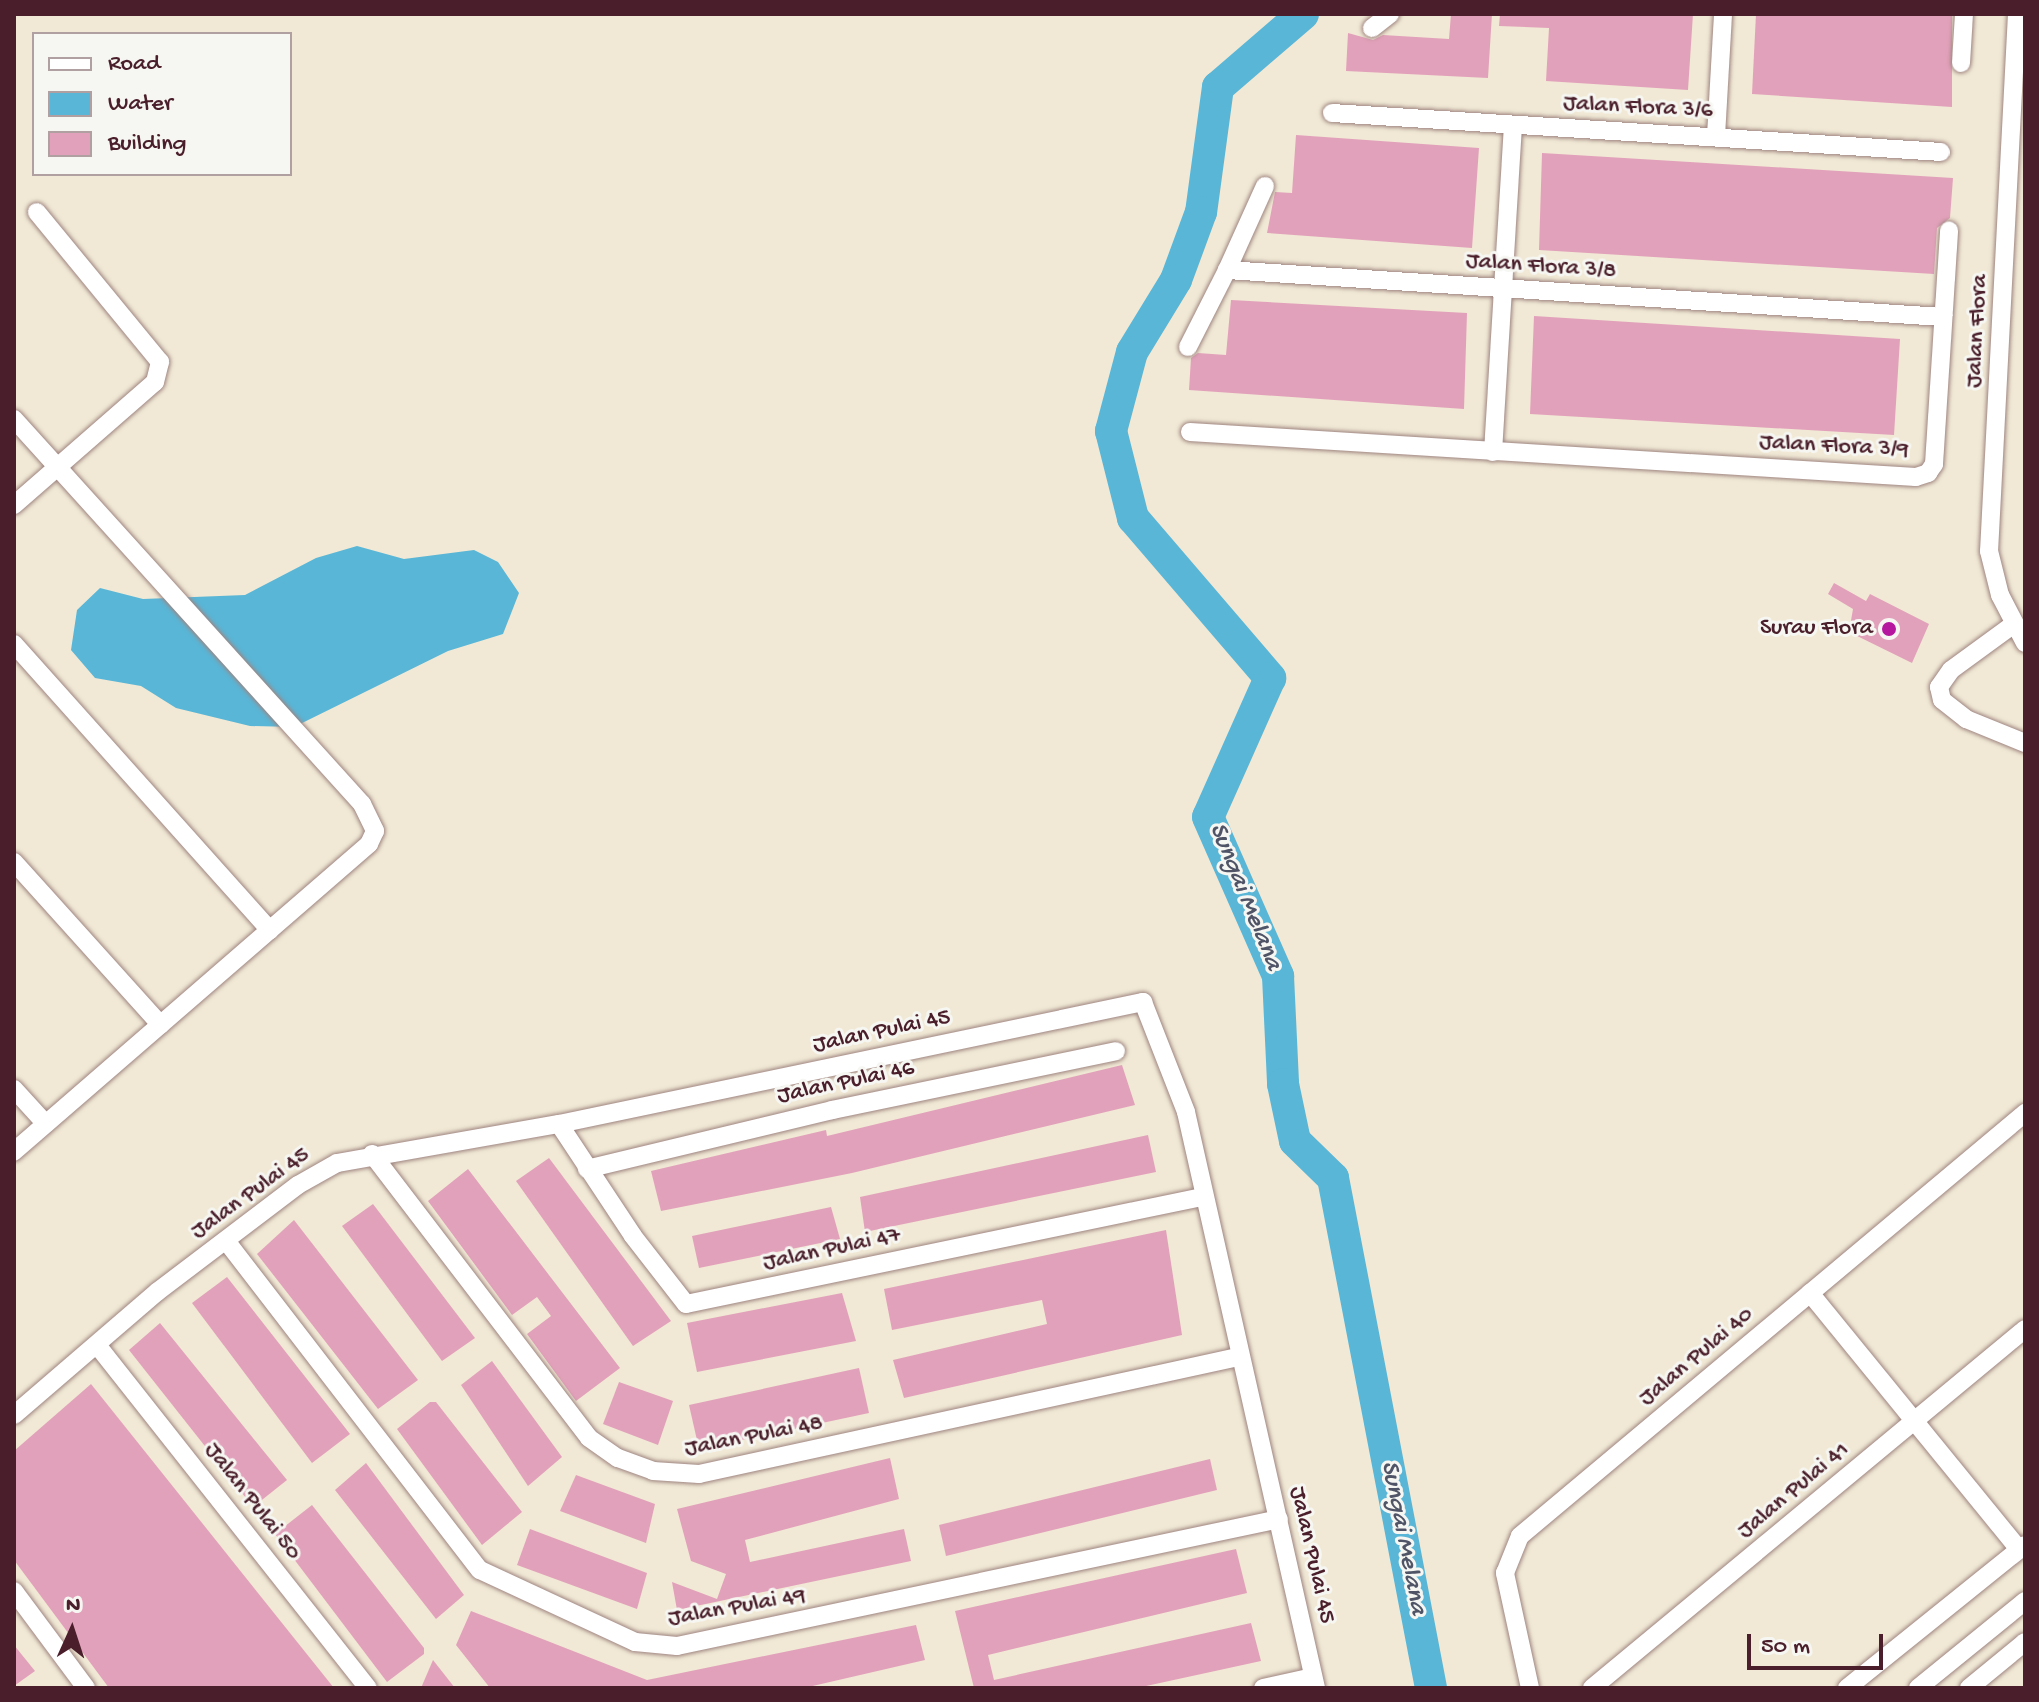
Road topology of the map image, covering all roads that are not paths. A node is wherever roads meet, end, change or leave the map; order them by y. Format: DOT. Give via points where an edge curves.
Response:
graph roads {
  1 [pos="1390,14"];
  2 [pos="1723,14"];
  3 [pos="1964,14"];
  4 [pos="2017,14"];
  5 [pos="1372,28"];
  6 [pos="1961,63"];
  7 [pos="1332,113"];
  8 [pos="1513,126"];
  9 [pos="1716,136"];
  10 [pos="1941,152"];
  11 [pos="1265,186"];
  12 [pos="37,212"];
  13 [pos="1949,230"];
  14 [pos="1227,270"];
  15 [pos="1503,288"];
  16 [pos="1943,317"];
  17 [pos="1188,347"];
  18 [pos="14,419"];
  19 [pos="1190,432"];
  20 [pos="1493,452"];
  21 [pos="58,468"];
  22 [pos="14,505"];
  23 [pos="2014,624"];
  24 [pos="2025,643"];
  25 [pos="14,644"];
  26 [pos="2025,743"];
  27 [pos="14,862"];
  28 [pos="270,930"];
  29 [pos="161,1025"];
  30 [pos="1116,1051"];
  31 [pos="14,1089"];
  32 [pos="2025,1113"];
  33 [pos="46,1124"];
  34 [pos="559,1124"];
  35 [pos="14,1152"];
  36 [pos="372,1154"];
  37 [pos="587,1169"];
  38 [pos="1202,1197"];
  39 [pos="227,1242"];
  40 [pos="1810,1293"];
  41 [pos="2025,1329"];
  42 [pos="97,1345"];
  43 [pos="1238,1357"];
  44 [pos="14,1415"];
  45 [pos="1914,1420"];
  46 [pos="1279,1519"];
  47 [pos="2022,1547"];
  48 [pos="14,1591"];
  49 [pos="2025,1601"];
  50 [pos="2025,1642"];
  51 [pos="1314,1682"];
  52 [pos="86,1688"];
  53 [pos="368,1688"];
  54 [pos="1263,1688"];
  55 [pos="1530,1688"];
  56 [pos="1592,1688"];
  57 [pos="1847,1688"];
  58 [pos="1918,1688"];
  59 [pos="1969,1688"];
  1 -- 5 [label="street"];
  2 -- 9 [label="street"];
  3 -- 6 [label="street"];
  4 -- 23 [label="street, Jalan Flora" via="1989,551"];
  7 -- 8 [label="street, Jalan Flora 3/6"];
  8 -- 9 [label="street, Jalan Flora 3/6"];
  8 -- 15 [label="street"];
  9 -- 10 [label="street, Jalan Flora 3/6"];
  11 -- 14 [label="street"];
  12 -- 21 [label="street" via="160,362 155,382"];
  13 -- 16 [label="street, Jalan Flora 3/9"];
  14 -- 15 [label="street, Jalan Flora 3/8"];
  14 -- 17 [label="street"];
  15 -- 16 [label="street, Jalan Flora 3/8"];
  15 -- 20 [label="street"];
  16 -- 20 [label="street, Jalan Flora 3/9" via="1934,464 1916,477"];
  18 -- 21 [label="street"];
  19 -- 20 [label="street"];
  21 -- 22 [label="street"];
  21 -- 28 [label="street" via="371,818 375,831 369,844"];
  23 -- 24 [label="street, Jalan Flora"];
  23 -- 26 [label="street" via="1951,670 1939,687 1942,700 1966,719"];
  25 -- 28 [label="street"];
  27 -- 29 [label="street"];
  28 -- 29 [label="street"];
  29 -- 33 [label="street"];
  30 -- 37 [label="street, Jalan Pulai 46" via="832,1110"];
  31 -- 33 [label="street"];
  32 -- 40 [label="street, Jalan Pulai 40"];
  33 -- 35 [label="street"];
  34 -- 36 [label="street, Jalan Pulai 45"];
  34 -- 37 [label="street, Jalan Pulai 47"];
  34 -- 38 [label="street, Jalan Pulai 45" via="1143,1002 1186,1112"];
  36 -- 39 [label="street, Jalan Pulai 45" via="319,1171"];
  36 -- 43 [label="street, Jalan Pulai 48" via="589,1438 618,1458 653,1471 683,1477 699,1474"];
  37 -- 38 [label="street, Jalan Pulai 47" via="686,1304"];
  38 -- 43 [label="street, Jalan Pulai 45"];
  39 -- 42 [label="street, Jalan Pulai 45" via="157,1292"];
  39 -- 46 [label="street, Jalan Pulai 49" via="480,1570 635,1642 677,1646"];
  40 -- 45 [label="street"];
  40 -- 55 [label="street, Jalan Pulai 40" via="1520,1536 1505,1573"];
  41 -- 45 [label="street, Jalan Pulai 41"];
  42 -- 44 [label="street, Jalan Pulai 45"];
  42 -- 53 [label="street, Jalan Pulai 50"];
  43 -- 46 [label="street, Jalan Pulai 45"];
  45 -- 47 [label="street"];
  45 -- 56 [label="street, Jalan Pulai 41"];
  46 -- 51 [label="street, Jalan Pulai 45"];
  47 -- 57 [label="street"];
  48 -- 52 [label="street"];
  49 -- 58 [label="street"];
  50 -- 59 [label="street"];
  51 -- 54 [label="street"];
}
